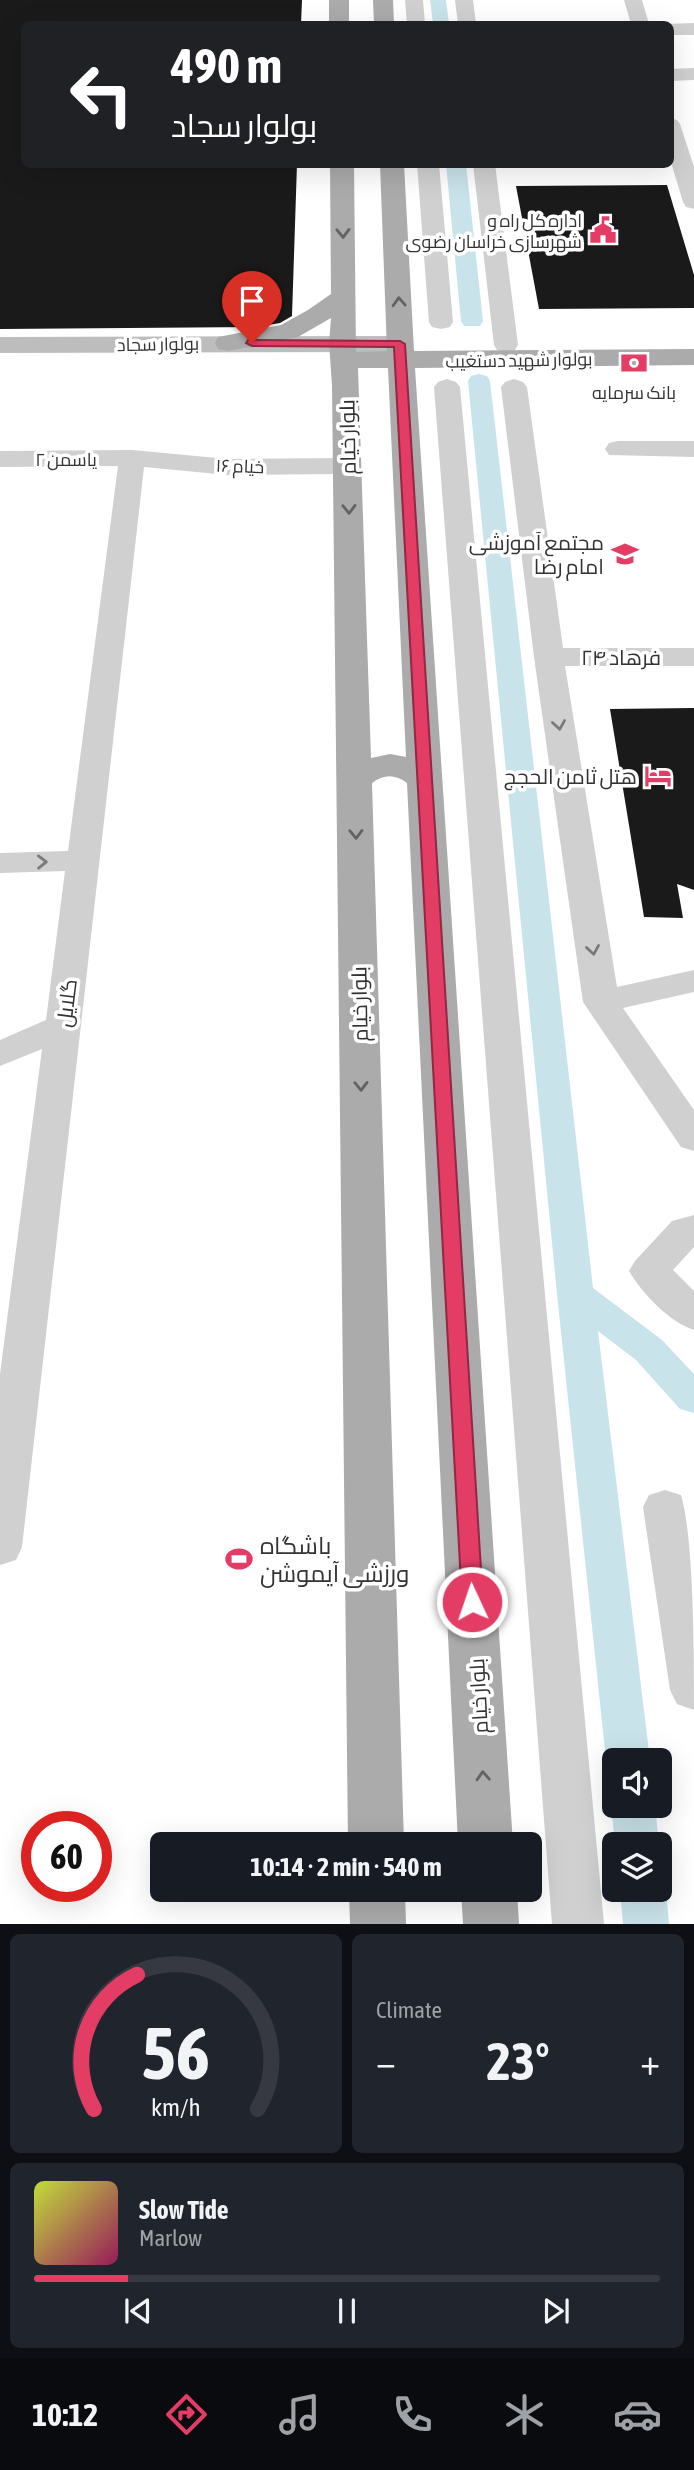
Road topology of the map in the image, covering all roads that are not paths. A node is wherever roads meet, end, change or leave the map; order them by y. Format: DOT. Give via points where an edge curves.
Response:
graph roads {
  1 [pos="339,0"];
  2 [pos="383,0"];
  3 [pos="414,0"];
  4 [pos="464,0"];
  5 [pos="633,0"];
  6 [pos="339,21"];
  7 [pos="384,21"];
  8 [pos="416,21"];
  9 [pos="467,21"];
  10 [pos="639,21"];
  11 [pos="674,29"];
  12 [pos="694,29"];
  13 [pos="694,74"];
  14 [pos="674,75"];
  15 [pos="674,132"];
  16 [pos="688,162"];
  17 [pos="342,168"];
  18 [pos="392,168"];
  19 [pos="428,168"];
  20 [pos="484,168"];
  21 [pos="694,202"];
  22 [pos="344,296"];
  23 [pos="441,322"];
  24 [pos="694,341"];
  25 [pos="228,343"];
  26 [pos="0,345"];
  27 [pos="506,345"];
  28 [pos="343,352"];
  29 [pos="401,353"];
  30 [pos="694,357"];
  31 [pos="0,363"];
  32 [pos="447,387"];
  33 [pos="513,387"];
  34 [pos="618,449"];
  35 [pos="694,449"];
  36 [pos="132,458"];
  37 [pos="0,459"];
  38 [pos="348,466"];
  39 [pos="549,657"];
  40 [pos="694,657"];
  41 [pos="355,779"];
  42 [pos="425,780"];
  43 [pos="83,861"];
  44 [pos="0,863"];
  45 [pos="694,981"];
  46 [pos="601,1002"];
  47 [pos="63,1026"];
  48 [pos="0,1054"];
  49 [pos="694,1138"];
  50 [pos="690,1230"];
  51 [pos="694,1315"];
  52 [pos="8,1421"];
  53 [pos="665,1507"];
  54 [pos="0,1548"];
  55 [pos="694,1690"];
  56 [pos="376,1832"];
  57 [pos="485,1832"];
  58 [pos="377,1902"];
  59 [pos="490,1902"];
  60 [pos="378,1924"];
  61 [pos="491,1924"];
  62 [pos="578,1924"];
  1 -- 6 [label="main road"];
  2 -- 7 [label="main road"];
  3 -- 8 [label="street"];
  4 -- 9 [label="street"];
  5 -- 10 [label="street"];
  11 -- 12 [label="street"];
  13 -- 14 [label="street"];
  15 -- 16 [label="street"];
  16 -- 21 [label="street"];
  17 -- 22 [label="main road, بلوار خیام, one-way"];
  29 -- 18 [label="main road, بلوار خیام, one-way"];
  19 -- 23 [label="street"];
  20 -- 27 [label="street"];
  22 -- 25 [label="main road" via="289,331"];
  22 -- 28 [label="main road, بلوار خیام"];
  24 -- 27 [label="main road, بولوار شهید دستغیب"];
  25 -- 26 [label="main road, بولوار سجاد"];
  25 -- 28 [label="main road, بولوار سجاد"];
  27 -- 29 [label="main road, بولوار شهید دستغیب"];
  28 -- 29 [label="main road, بولوار شهید دستغیب"];
  28 -- 31 [label="main road, بولوار سجاد"];
  28 -- 38 [label="main road, بلوار خیام"];
  29 -- 30 [label="main road, بولوار شهید دستغیب"];
  29 -- 42 [label="main road, بلوار خیام"];
  32 -- 62 [label="street"];
  33 -- 39 [label="street"];
  34 -- 35 [label="street"];
  36 -- 37 [label="street, یاسمن ۲"];
  36 -- 38 [label="street, خیام ۱۶" via="228,467"];
  36 -- 43 [label="street, گلایل"];
  38 -- 41 [label="main road, بلوار خیام, one-way"];
  39 -- 40 [label="street, فرهاد ۲۴"];
  39 -- 46 [label="street, one-way"];
  41 -- 42 [label="main road" via="369,769 390,765 412,770"];
  41 -- 56 [label="main road, بلوار خیام, one-way"];
  57 -- 42 [label="main road, بلوار خیام, one-way"];
  44 -- 43 [label="street, one-way"];
  43 -- 47 [label="street, گلایل"];
  45 -- 46 [label="street"];
  46 -- 49 [label="street"];
  47 -- 48 [label="street"];
  47 -- 52 [label="street, گلایل"];
  50 -- 51 [label="street" via="649,1271"];
  52 -- 54 [label="street, گلایل"];
  53 -- 55 [label="street"];
  58 -- 60 [label="main road"];
  59 -- 61 [label="main road"];
}
